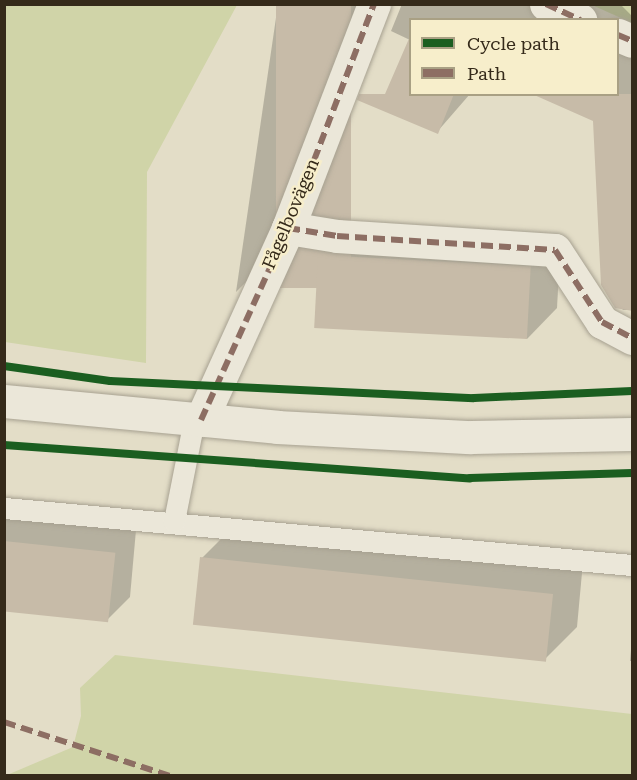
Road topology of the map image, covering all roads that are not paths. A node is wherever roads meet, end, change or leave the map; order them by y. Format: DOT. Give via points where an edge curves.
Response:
graph roads {
  1 [pos="374,4"];
  2 [pos="546,4"];
  3 [pos="577,18"];
  4 [pos="619,35"];
  5 [pos="633,41"];
  6 [pos="288,228"];
  7 [pos="633,338"];
  8 [pos="4,401"];
  9 [pos="198,420"];
  10 [pos="633,434"];
  11 [pos="4,508"];
  12 [pos="174,521"];
  13 [pos="633,565"];
  1 -- 6 [label="street, Fågelbovägen"];
  2 -- 3 [label="street"];
  4 -- 5 [label="street"];
  6 -- 7 [label="street" via="337,236 555,250 602,322"];
  6 -- 9 [label="street, Fågelbovägen"];
  8 -- 9 [label="street"];
  9 -- 10 [label="street" via="471,437"];
  9 -- 12 [label="lane"];
  11 -- 12 [label="lane"];
  12 -- 13 [label="lane"];
}
